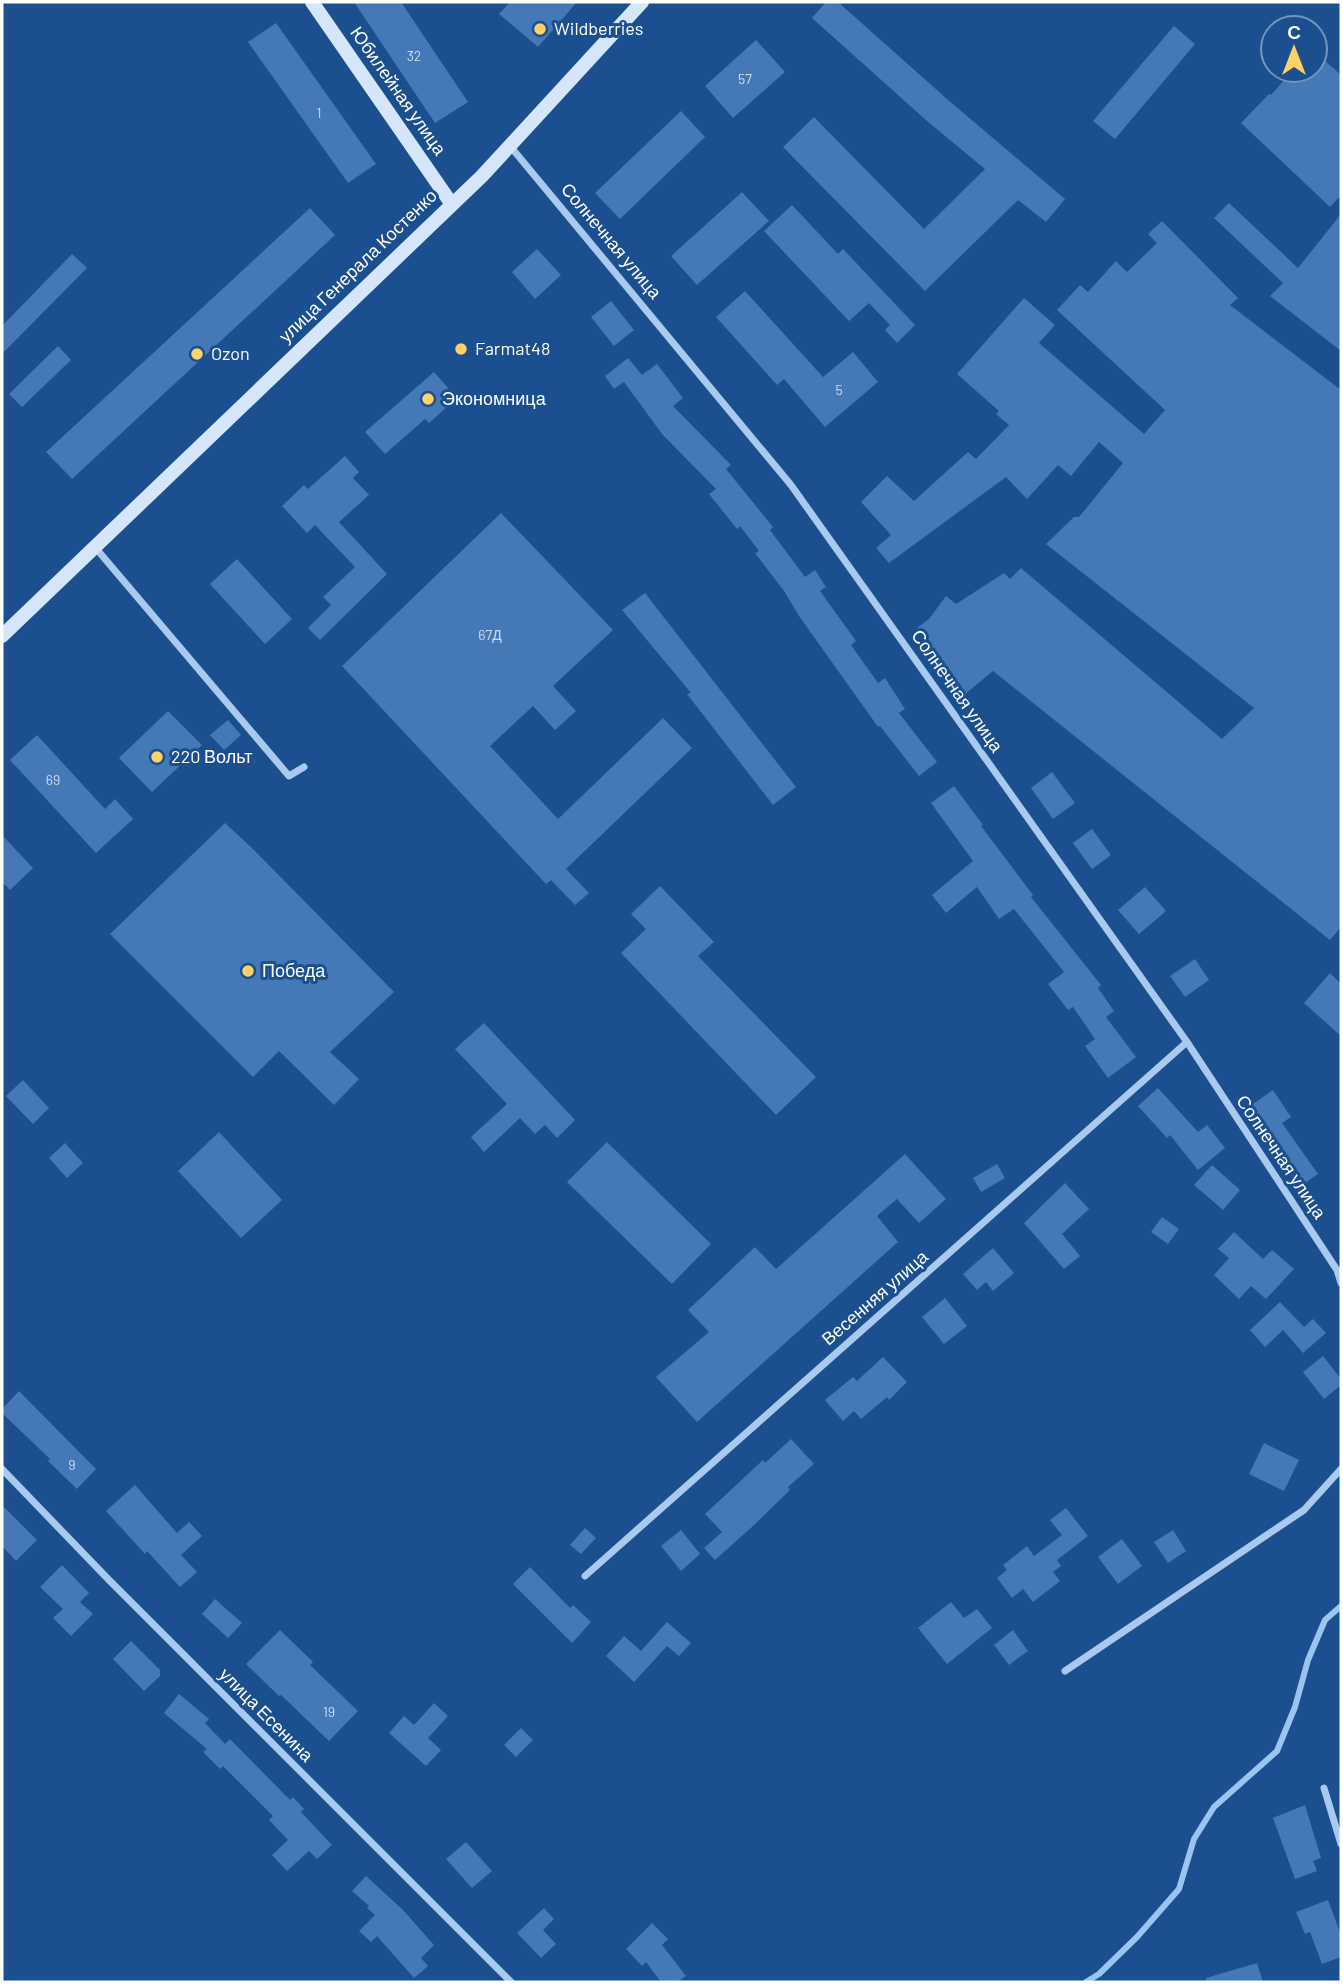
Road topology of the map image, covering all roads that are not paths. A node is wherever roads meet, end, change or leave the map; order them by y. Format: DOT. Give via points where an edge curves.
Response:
graph roads {
  1 [pos="312,2"];
  2 [pos="642,2"];
  3 [pos="509,145"];
  4 [pos="451,203"];
  5 [pos="94,546"];
  6 [pos="2,636"];
  7 [pos="304,767"];
  8 [pos="1186,1042"];
  9 [pos="1341,1283"];
  10 [pos="2,1469"];
  11 [pos="1341,1469"];
  12 [pos="584,1576"];
  13 [pos="1065,1671"];
  14 [pos="1324,1788"];
  15 [pos="1341,1844"];
  16 [pos="511,1982"];
  1 -- 4 [label="main road, Юбилейная улица"];
  2 -- 3 [label="main road, улица Генерала Костенко"];
  3 -- 4 [label="main road, улица Генерала Костенко"];
  3 -- 8 [label="street, Солнечная улица" via="791,485"];
  4 -- 5 [label="main road, улица Генерала Костенко"];
  5 -- 6 [label="main road, улица Генерала Костенко"];
  5 -- 7 [label="street" via="289,776"];
  8 -- 9 [label="street, Солнечная улица" via="1337,1270"];
  8 -- 12 [label="street, Весенняя улица"];
  10 -- 16 [label="street, улица Есенина"];
  11 -- 13 [label="street" via="1304,1510"];
  14 -- 15 [label="street"];
}
